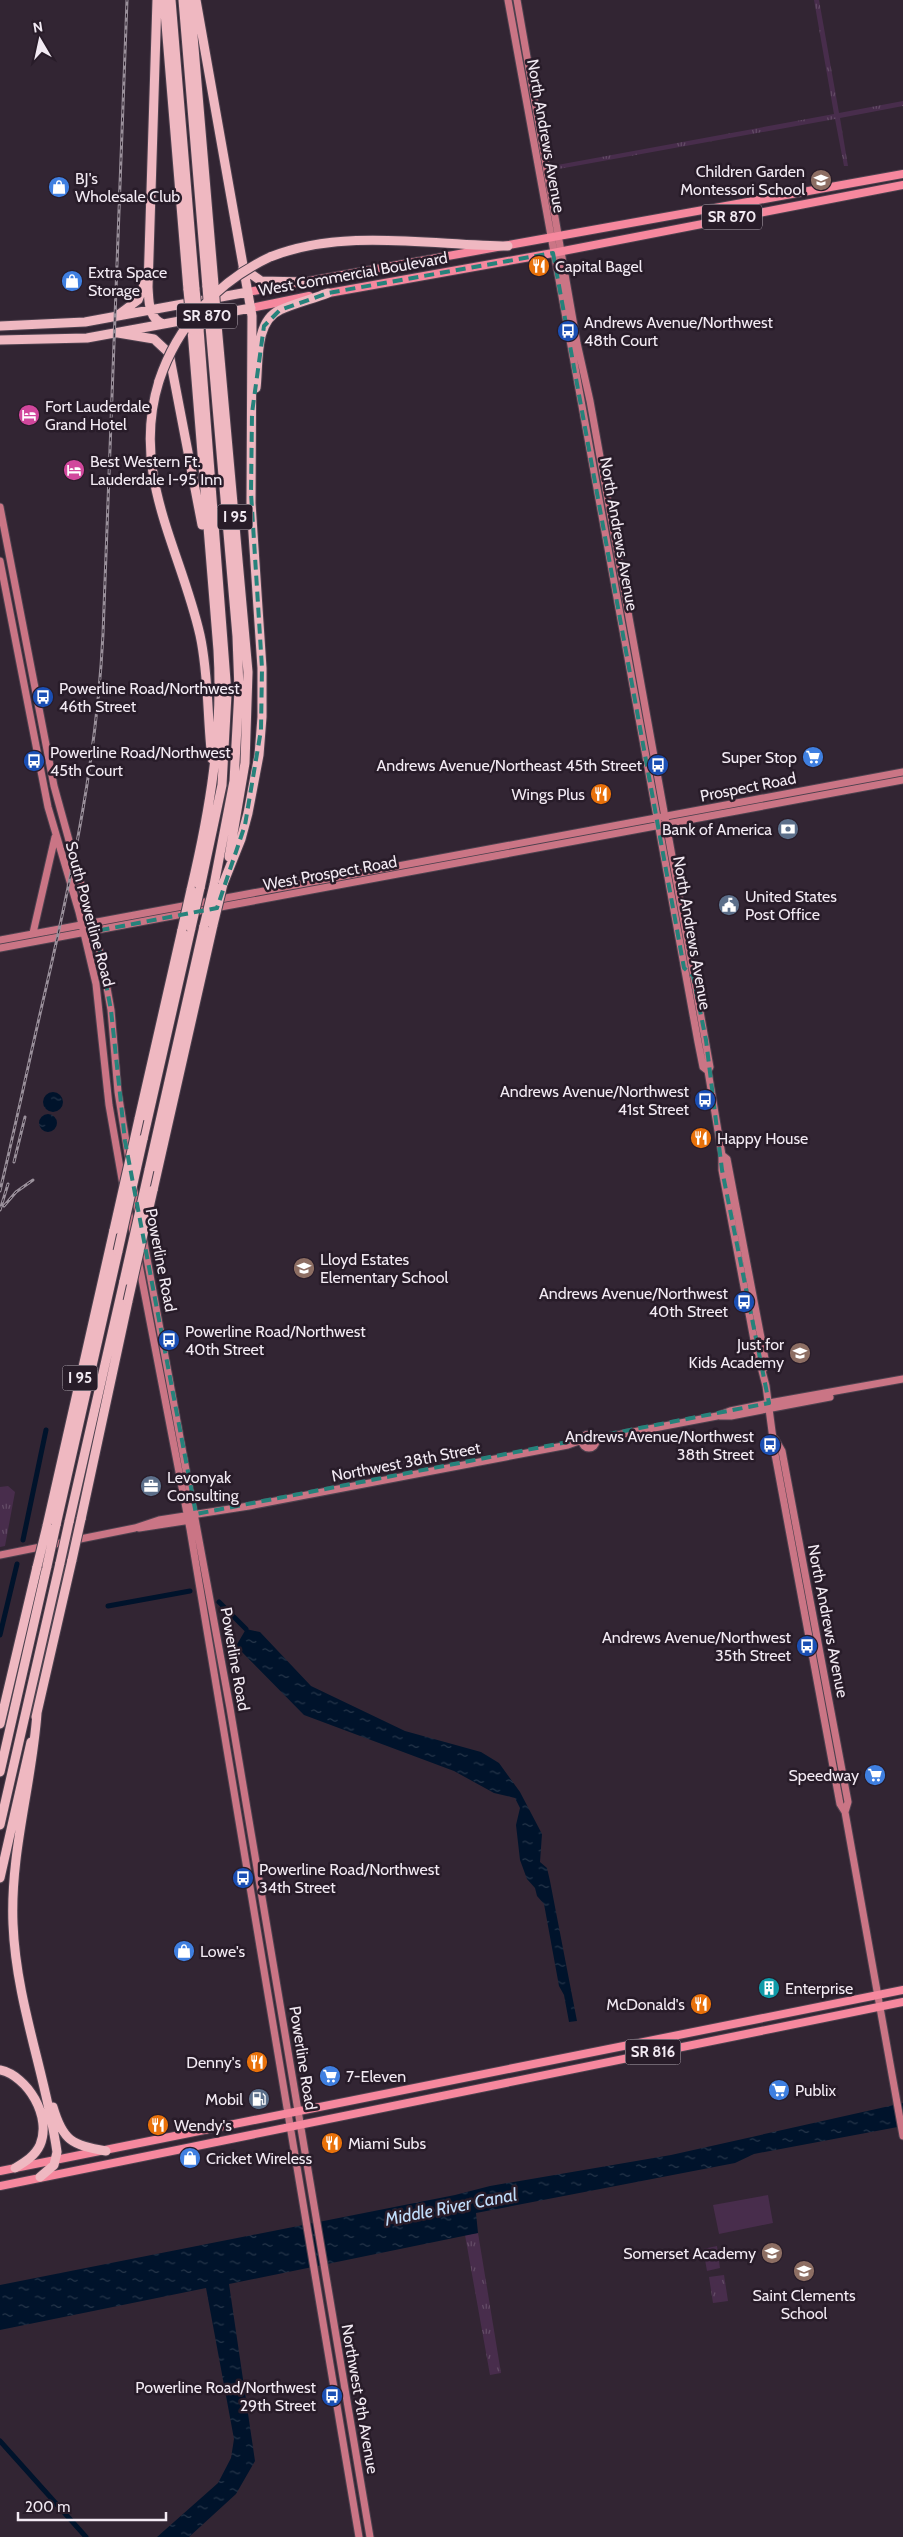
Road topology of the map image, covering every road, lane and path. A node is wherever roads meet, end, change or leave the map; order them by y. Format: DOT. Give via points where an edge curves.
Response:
graph roads {
  1 [pos="157,0"];
  2 [pos="164,0"];
  3 [pos="171,0"];
  4 [pos="183,0"];
  5 [pos="190,0"];
  6 [pos="196,0"];
  7 [pos="508,0"];
  8 [pos="517,0"];
  9 [pos="903,175"];
  10 [pos="848,184"];
  11 [pos="903,185"];
  12 [pos="853,194"];
  13 [pos="750,202"];
  14 [pos="794,205"];
  15 [pos="701,211"];
  16 [pos="704,222"];
  17 [pos="663,230"];
  18 [pos="559,236"];
  19 [pos="551,238"];
  20 [pos="508,246"];
  21 [pos="562,251"];
  22 [pos="553,253"];
  23 [pos="243,267"];
  24 [pos="148,270"];
  25 [pos="306,282"];
  26 [pos="210,286"];
  27 [pos="192,289"];
  28 [pos="248,292"];
  29 [pos="328,293"];
  30 [pos="251,308"];
  31 [pos="150,311"];
  32 [pos="115,317"];
  33 [pos="163,324"];
  34 [pos="0,326"];
  35 [pos="195,329"];
  36 [pos="118,333"];
  37 [pos="0,340"];
  38 [pos="252,413"];
  39 [pos="0,507"];
  40 [pos="210,560"];
  41 [pos="0,562"];
  42 [pos="2,574"];
  43 [pos="13,576"];
  44 [pos="25,687"];
  45 [pos="37,700"];
  46 [pos="28,701"];
  47 [pos="38,711"];
  48 [pos="903,772"];
  49 [pos="214,775"];
  50 [pos="903,780"];
  51 [pos="661,818"];
  52 [pos="662,826"];
  53 [pos="55,836"];
  54 [pos="218,885"];
  55 [pos="196,889"];
  56 [pos="93,923"];
  57 [pos="82,924"];
  58 [pos="208,925"];
  59 [pos="187,929"];
  60 [pos="96,931"];
  61 [pos="33,933"];
  62 [pos="84,933"];
  63 [pos="0,940"];
  64 [pos="0,948"];
  65 [pos="684,969"];
  66 [pos="693,976"];
  67 [pos="116,1057"];
  68 [pos="708,1070"];
  69 [pos="110,1115"];
  70 [pos="125,1141"];
  71 [pos="153,1335"];
  72 [pos="156,1350"];
  73 [pos="168,1369"];
  74 [pos="903,1379"];
  75 [pos="162,1380"];
  76 [pos="903,1383"];
  77 [pos="173,1396"];
  78 [pos="769,1406"];
  79 [pos="774,1437"];
  80 [pos="595,1440"];
  81 [pos="583,1443"];
  82 [pos="196,1517"];
  83 [pos="188,1518"];
  84 [pos="787,1518"];
  85 [pos="52,1525"];
  86 [pos="796,1526"];
  87 [pos="792,1543"];
  88 [pos="800,1549"];
  89 [pos="0,1555"];
  90 [pos="42,1566"];
  91 [pos="37,1713"];
  92 [pos="0,1724"];
  93 [pos="22,1728"];
  94 [pos="0,1772"];
  95 [pos="16,1809"];
  96 [pos="845,1812"];
  97 [pos="0,1824"];
  98 [pos="240,1837"];
  99 [pos="254,1854"];
  100 [pos="244,1857"];
  101 [pos="258,1873"];
  102 [pos="0,1878"];
  103 [pos="260,1954"];
  104 [pos="275,1975"];
  105 [pos="264,1978"];
  106 [pos="277,1987"];
  107 [pos="903,1990"];
  108 [pos="880,1995"];
  109 [pos="903,2002"];
  110 [pos="881,2006"];
  111 [pos="741,2023"];
  112 [pos="691,2044"];
  113 [pos="626,2046"];
  114 [pos="540,2064"];
  115 [pos="589,2065"];
  116 [pos="39,2068"];
  117 [pos="0,2070"];
  118 [pos="504,2082"];
  119 [pos="424,2087"];
  120 [pos="407,2102"];
  121 [pos="298,2113"];
  122 [pos="287,2115"];
  123 [pos="300,2124"];
  124 [pos="289,2126"];
  125 [pos="903,2136"];
  126 [pos="144,2144"];
  127 [pos="106,2151"];
  128 [pos="131,2158"];
  129 [pos="56,2160"];
  130 [pos="14,2168"];
  131 [pos="0,2172"];
  132 [pos="40,2177"];
  133 [pos="0,2186"];
  134 [pos="300,2191"];
  135 [pos="312,2202"];
  136 [pos="324,2266"];
  137 [pos="314,2270"];
  138 [pos="328,2294"];
  139 [pos="359,2537"];
  140 [pos="370,2537"];
  1 -- 24 [label="highway"];
  2 -- 27 [label="highway, I 95"];
  3 -- 27 [label="highway"];
  4 -- 26 [label="highway"];
  5 -- 26 [label="highway, I 95"];
  6 -- 23 [label="highway"];
  7 -- 19 [label="main road, North Andrews Avenue"];
  8 -- 18 [label="main road, North Andrews Avenue"];
  9 -- 10 [label="main road, SR 870"];
  9 -- 12 [label="main road" via="899,180 862,187"];
  10 -- 13 [label="main road, SR 870"];
  10 -- 14 [label="main road" via="841,192 799,200"];
  11 -- 12 [label="main road, SR 870"];
  12 -- 14 [label="main road, SR 870"];
  13 -- 15 [label="main road, SR 870"];
  13 -- 16 [label="main road" via="745,208 711,215"];
  14 -- 16 [label="main road, SR 870"];
  15 -- 17 [label="main road" via="693,219 669,224"];
  15 -- 18 [label="main road, SR 870"];
  16 -- 17 [label="main road, SR 870"];
  17 -- 21 [label="main road, SR 870"];
  18 -- 19 [label="main road, West Commercial Boulevard / SR 870"];
  18 -- 21 [label="main road, North Andrews Avenue"];
  19 -- 20 [label="main road, West Commercial Boulevard / SR 870"];
  19 -- 22 [label="main road, North Andrews Avenue"];
  20 -- 25 [label="main road, West Commercial Boulevard / SR 870"];
  20 -- 49 [label="highway, bridge" via="344,240 300,246 270,257 236,276 207,300 174,345 158,381 150,422 150,467 202,645"];
  21 -- 22 [label="main road, West Commercial Boulevard / SR 870"];
  21 -- 51 [label="main road, North Andrews Avenue"];
  22 -- 29 [label="main road, West Commercial Boulevard / SR 870"];
  22 -- 51 [label="main road, North Andrews Avenue"];
  23 -- 25 [label="highway" via="261,281"];
  23 -- 28 [label="highway"];
  24 -- 31 [label="highway"];
  24 -- 32 [label="highway" via="138,300"];
  25 -- 28 [label="main road, West Commercial Boulevard / SR 870"];
  26 -- 54 [label="highway, I 95, bridge" via="246,636 248,690 243,781"];
  27 -- 35 [label="highway, I 95, bridge"];
  28 -- 30 [label="highway"];
  28 -- 31 [label="highway, West Commercial Boulevard / SR 870"];
  29 -- 30 [label="main road, West Commercial Boulevard / SR 870"];
  29 -- 38 [label="highway" via="280,310 264,326"];
  30 -- 33 [label="highway, West Commercial Boulevard / SR 870"];
  30 -- 38 [label="highway"];
  31 -- 32 [label="highway, West Commercial Boulevard / SR 870"];
  31 -- 33 [label="highway"];
  32 -- 34 [label="highway, West Commercial Boulevard / SR 870" via="64,324"];
  33 -- 36 [label="highway, West Commercial Boulevard / SR 870"];
  35 -- 40 [label="highway, I 95"];
  35 -- 55 [label="highway" via="227,694 222,785"];
  36 -- 37 [label="highway, West Commercial Boulevard / SR 870" via="64,340"];
  36 -- 40 [label="highway" via="151,338 161,343 169,353"];
  38 -- 54 [label="highway" via="251,503 262,668 261,724 255,780 245,825"];
  39 -- 43 [label="main road, South Powerline Road"];
  40 -- 49 [label="highway, I 95" via="220,686"];
  41 -- 42 [label="main road, South Powerline Road"];
  42 -- 43 [label="main road"];
  42 -- 44 [label="main road, South Powerline Road"];
  43 -- 45 [label="main road, South Powerline Road"];
  44 -- 45 [label="main road"];
  44 -- 46 [label="main road, South Powerline Road"];
  45 -- 47 [label="main road, South Powerline Road"];
  46 -- 47 [label="main road"];
  46 -- 53 [label="main road, South Powerline Road"];
  47 -- 56 [label="main road, South Powerline Road" via="58,804"];
  48 -- 51 [label="main road, Prospect Road"];
  49 -- 55 [label="highway, I 95"];
  50 -- 52 [label="main road, Prospect Road"];
  51 -- 52 [label="main road, North Andrews Avenue"];
  51 -- 56 [label="main road, West Prospect Road"];
  52 -- 60 [label="main road, West Prospect Road"];
  52 -- 65 [label="main road, North Andrews Avenue"];
  52 -- 66 [label="main road, North Andrews Avenue"];
  53 -- 57 [label="main road, South Powerline Road"];
  53 -- 61 [label="main road"];
  54 -- 58 [label="highway, I 95, bridge"];
  55 -- 59 [label="highway, bridge"];
  56 -- 57 [label="main road, West Prospect Road"];
  56 -- 60 [label="main road, South Powerline Road"];
  57 -- 61 [label="main road, West Prospect Road"];
  57 -- 62 [label="main road, South Powerline Road"];
  58 -- 91 [label="highway, I 95, bridge"];
  58 -- 93 [label="highway, bridge"];
  59 -- 85 [label="highway, bridge" via="118,1251"];
  59 -- 85 [label="highway, I 95, bridge" via="139,1118"];
  60 -- 62 [label="main road, West Prospect Road"];
  60 -- 67 [label="main road, South Powerline Road" via="110,1001"];
  61 -- 63 [label="main road, West Prospect Road"];
  62 -- 64 [label="main road, West Prospect Road"];
  62 -- 69 [label="main road, South Powerline Road" via="99,1006"];
  65 -- 66 [label="main road"];
  65 -- 68 [label="main road, North Andrews Avenue" via="703,1067"];
  66 -- 68 [label="main road, North Andrews Avenue"];
  67 -- 70 [label="main road, Powerline Road"];
  68 -- 78 [label="main road, North Andrews Avenue" via="722,1155 727,1159 766,1364 763,1370"];
  69 -- 70 [label="main road"];
  69 -- 71 [label="main road, South Powerline Road"];
  70 -- 73 [label="main road, Powerline Road"];
  71 -- 72 [label="main road, Powerline Road"];
  72 -- 73 [label="main road"];
  72 -- 75 [label="main road, Powerline Road"];
  73 -- 77 [label="main road, Powerline Road"];
  74 -- 78 [label="main road"];
  75 -- 77 [label="main road"];
  75 -- 83 [label="main road, Powerline Road"];
  76 -- 78 [label="main road"];
  77 -- 82 [label="main road, Powerline Road"];
  78 -- 79 [label="main road, North Andrews Avenue"];
  78 -- 80 [label="main road"];
  79 -- 84 [label="main road, North Andrews Avenue"];
  79 -- 86 [label="main road, North Andrews Avenue" via="782,1451"];
  80 -- 81 [label="main road" via="592,1447"];
  80 -- 81 [label="main road" via="588,1435"];
  81 -- 82 [label="main road, Northwest 38th Street"];
  82 -- 83 [label="main road, Northwest 38th Street"];
  82 -- 99 [label="main road, Powerline Road"];
  83 -- 89 [label="main road, Northwest 38th Street" via="155,1521"];
  83 -- 98 [label="main road, Powerline Road"];
  84 -- 86 [label="main road"];
  84 -- 87 [label="main road, North Andrews Avenue"];
  85 -- 90 [label="highway, I 95, bridge"];
  86 -- 88 [label="main road, North Andrews Avenue"];
  87 -- 88 [label="main road"];
  87 -- 96 [label="main road, North Andrews Avenue" via="840,1804"];
  88 -- 96 [label="main road, North Andrews Avenue" via="848,1802"];
  90 -- 92 [label="highway, I 95"];
  90 -- 94 [label="highway"];
  91 -- 95 [label="highway, I 95"];
  91 -- 116 [label="highway" via="34,1757 18,1837 13,1917 20,1990"];
  93 -- 95 [label="highway"];
  93 -- 97 [label="highway"];
  95 -- 102 [label="highway, I 95"];
  96 -- 108 [label="main road, North Andrews Avenue"];
  98 -- 99 [label="main road"];
  98 -- 100 [label="main road, Powerline Road"];
  99 -- 101 [label="main road, Powerline Road"];
  100 -- 101 [label="main road"];
  100 -- 103 [label="main road, Powerline Road"];
  101 -- 104 [label="main road, Powerline Road"];
  103 -- 104 [label="main road"];
  103 -- 105 [label="main road, Powerline Road"];
  104 -- 106 [label="main road, Powerline Road"];
  105 -- 106 [label="main road"];
  105 -- 122 [label="main road, Powerline Road"];
  106 -- 121 [label="main road, Powerline Road"];
  107 -- 108 [label="main road, SR 816"];
  108 -- 110 [label="main road, North Andrews Avenue"];
  108 -- 111 [label="main road, SR 816"];
  109 -- 110 [label="main road, SR 816"];
  110 -- 112 [label="main road, SR 816"];
  110 -- 125 [label="main road, North Andrews Avenue"];
  111 -- 112 [label="main road" via="738,2030"];
  111 -- 113 [label="main road, SR 816"];
  112 -- 115 [label="main road, SR 816"];
  113 -- 114 [label="main road, SR 816"];
  113 -- 115 [label="main road" via="623,2051 596,2056"];
  114 -- 118 [label="main road" via="538,2070 505,2077"];
  114 -- 119 [label="main road, SR 816"];
  115 -- 118 [label="main road, SR 816"];
  116 -- 127 [label="highway" via="57,2123 65,2136 82,2146"];
  116 -- 129 [label="highway"];
  117 -- 130 [label="highway" via="17,2077 27,2088 37,2106 42,2127 38,2148 29,2159"];
  118 -- 120 [label="main road, SR 816"];
  119 -- 120 [label="main road" via="412,2094"];
  119 -- 121 [label="main road, SR 816"];
  120 -- 123 [label="main road, SR 816"];
  121 -- 122 [label="main road, SR 816"];
  121 -- 123 [label="main road, Powerline Road"];
  122 -- 124 [label="main road, Powerline Road"];
  122 -- 126 [label="main road, SR 816"];
  123 -- 124 [label="main road, SR 816"];
  123 -- 135 [label="main road, Powerline Road"];
  124 -- 128 [label="main road, SR 816"];
  124 -- 134 [label="main road, Powerline Road"];
  126 -- 127 [label="main road, SR 816"];
  126 -- 128 [label="main road" via="140,2152"];
  127 -- 129 [label="main road, SR 816"];
  128 -- 132 [label="main road, SR 816"];
  129 -- 130 [label="main road, SR 816"];
  129 -- 132 [label="highway"];
  130 -- 131 [label="main road, SR 816"];
  132 -- 133 [label="main road, SR 816"];
  134 -- 135 [label="main road"];
  134 -- 137 [label="main road, Powerline Road"];
  135 -- 136 [label="main road, Powerline Road"];
  136 -- 138 [label="main road, Northwest 9th Avenue"];
  137 -- 138 [label="main road"];
  137 -- 139 [label="main road, Northwest 9th Avenue"];
  138 -- 140 [label="main road, Northwest 9th Avenue"];
}
